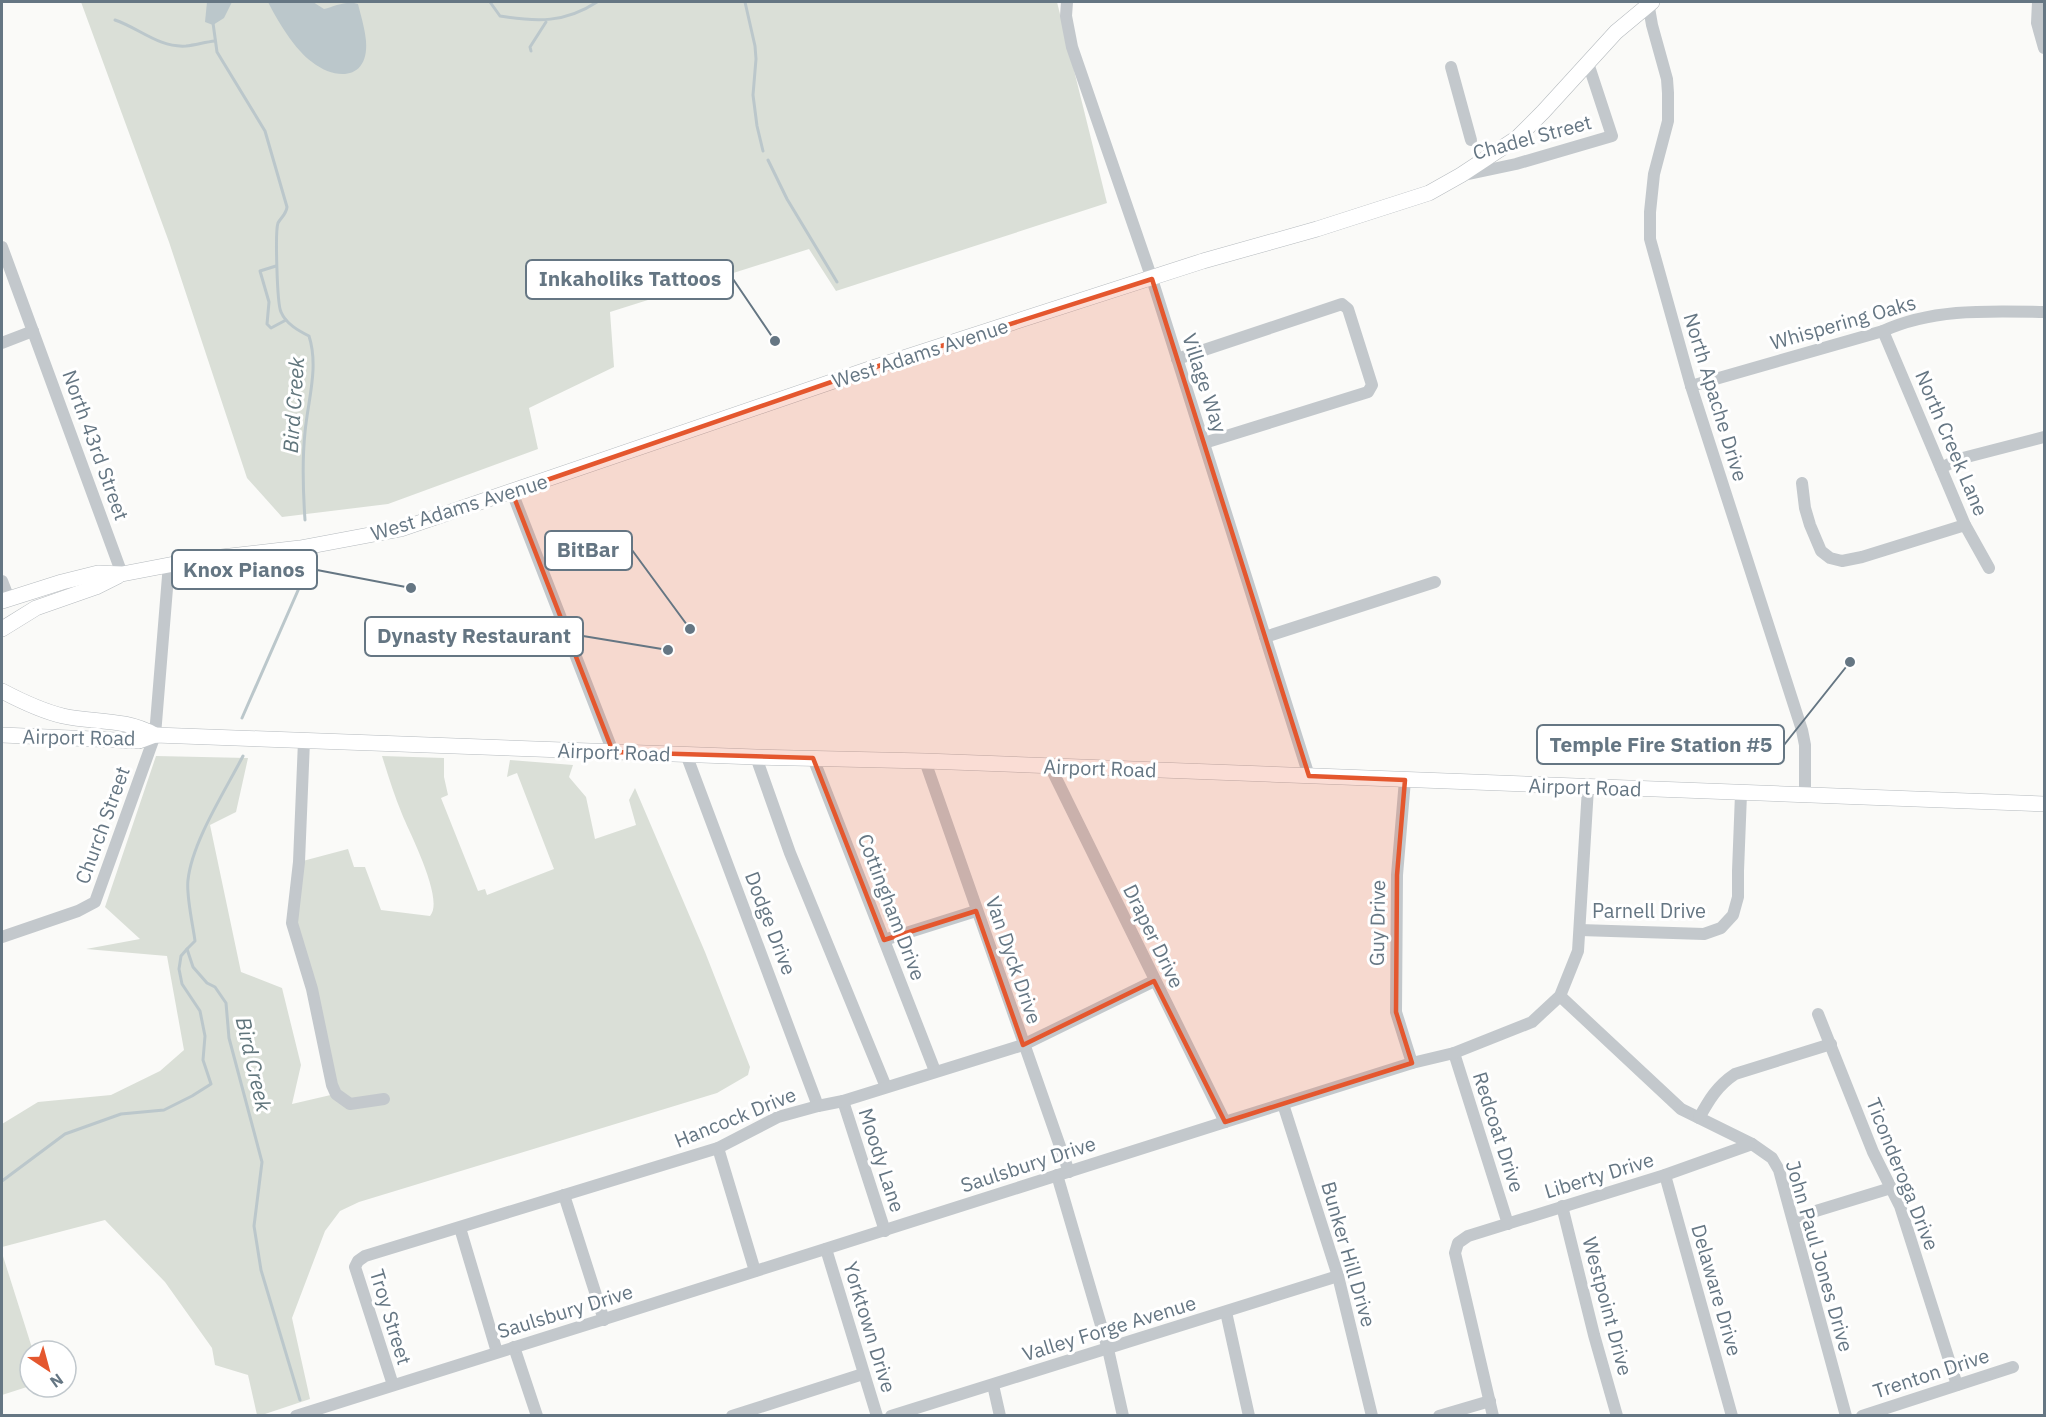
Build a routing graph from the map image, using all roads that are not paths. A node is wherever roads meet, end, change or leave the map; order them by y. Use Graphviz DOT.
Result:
graph roads {
  1 [pos="1067,2"];
  2 [pos="1650,2"];
  3 [pos="2038,2"];
  4 [pos="2044,48"];
  5 [pos="1588,63"];
  6 [pos="1451,67"];
  7 [pos="1471,140"];
  8 [pos="1461,175"];
  9 [pos="2,247"];
  10 [pos="1152,279"];
  11 [pos="2044,312"];
  12 [pos="33,331"];
  13 [pos="1883,331"];
  14 [pos="2,344"];
  15 [pos="1177,359"];
  16 [pos="1691,386"];
  17 [pos="2044,437"];
  18 [pos="1204,444"];
  19 [pos="1941,468"];
  20 [pos="1802,483"];
  21 [pos="512,492"];
  22 [pos="1965,525"];
  23 [pos="169,564"];
  24 [pos="1989,568"];
  25 [pos="122,574"];
  26 [pos="2,581"];
  27 [pos="1435,582"];
  28 [pos="5,600"];
  29 [pos="2,629"];
  30 [pos="1265,637"];
  31 [pos="2,691"];
  32 [pos="2,735"];
  33 [pos="155,735"];
  34 [pos="304,741"];
  35 [pos="613,752"];
  36 [pos="686,754"];
  37 [pos="756,757"];
  38 [pos="813,758"];
  39 [pos="925,761"];
  40 [pos="1050,766"];
  41 [pos="1309,776"];
  42 [pos="1405,780"];
  43 [pos="1588,788"];
  44 [pos="1741,794"];
  45 [pos="1805,796"];
  46 [pos="2044,804"];
  47 [pos="976,910"];
  48 [pos="1580,930"];
  49 [pos="2,937"];
  50 [pos="884,940"];
  51 [pos="1154,981"];
  52 [pos="1560,996"];
  53 [pos="1818,1014"];
  54 [pos="1831,1044"];
  55 [pos="1023,1045"];
  56 [pos="1454,1053"];
  57 [pos="1412,1063"];
  58 [pos="935,1071"];
  59 [pos="886,1087"];
  60 [pos="384,1099"];
  61 [pos="843,1101"];
  62 [pos="1283,1104"];
  63 [pos="818,1106"];
  64 [pos="1699,1118"];
  65 [pos="1225,1122"];
  66 [pos="1752,1144"];
  67 [pos="718,1148"];
  68 [pos="1063,1174"];
  69 [pos="1665,1175"];
  70 [pos="1891,1188"];
  71 [pos="564,1195"];
  72 [pos="1562,1206"];
  73 [pos="1793,1218"];
  74 [pos="1508,1224"];
  75 [pos="460,1228"];
  76 [pos="885,1231"];
  77 [pos="826,1250"];
  78 [pos="358,1261"];
  79 [pos="755,1271"];
  80 [pos="1338,1276"];
  81 [pos="1226,1312"];
  82 [pos="604,1320"];
  83 [pos="514,1347"];
  84 [pos="1108,1348"];
  85 [pos="497,1352"];
  86 [pos="2013,1367"];
  87 [pos="863,1374"];
  88 [pos="1957,1384"];
  89 [pos="393,1385"];
  90 [pos="993,1385"];
  91 [pos="1490,1401"];
  92 [pos="296,1416"];
  93 [pos="537,1416"];
  94 [pos="732,1416"];
  95 [pos="877,1416"];
  96 [pos="891,1416"];
  97 [pos="1000,1416"];
  98 [pos="1123,1416"];
  99 [pos="1249,1416"];
  100 [pos="1372,1416"];
  101 [pos="1439,1416"];
  102 [pos="1492,1416"];
  103 [pos="1617,1416"];
  104 [pos="1732,1416"];
  105 [pos="1846,1416"];
  106 [pos="1862,1416"];
  1 -- 10 [label="street, Village Way"];
  2 -- 5 [label="main road, West Adams Avenue"];
  2 -- 16 [label="street, North Apache Drive"];
  3 -- 4 [label="street"];
  5 -- 8 [label="main road, West Adams Avenue"];
  5 -- 8 [label="street, Chadel Street"];
  6 -- 7 [label="street"];
  8 -- 10 [label="main road, West Adams Avenue"];
  9 -- 12 [label="street, North 43rd Street"];
  10 -- 15 [label="street, Village Way"];
  10 -- 21 [label="main road, West Adams Avenue"];
  11 -- 13 [label="street, Whispering Oaks"];
  12 -- 14 [label="street"];
  12 -- 25 [label="street, North 43rd Street"];
  13 -- 16 [label="street, Whispering Oaks"];
  13 -- 19 [label="street, North Creek Lane"];
  15 -- 18 [label="street, Village Way"];
  15 -- 18 [label="street"];
  16 -- 45 [label="street, North Apache Drive"];
  17 -- 19 [label="street"];
  18 -- 30 [label="street, Village Way"];
  19 -- 22 [label="street, North Creek Lane"];
  20 -- 22 [label="street"];
  21 -- 23 [label="main road, West Adams Avenue"];
  21 -- 35 [label="street"];
  22 -- 24 [label="street, North Creek Lane"];
  23 -- 25 [label="main road, West Adams Avenue"];
  23 -- 33 [label="street"];
  25 -- 28 [label="main road, West Adams Avenue"];
  25 -- 29 [label="main road, West Adams Avenue"];
  26 -- 28 [label="street"];
  27 -- 30 [label="street"];
  30 -- 41 [label="street, Village Way"];
  31 -- 33 [label="main road, Airport Road"];
  32 -- 33 [label="main road, Airport Road"];
  33 -- 34 [label="main road, Airport Road"];
  33 -- 49 [label="street, Church Street"];
  34 -- 35 [label="main road, Airport Road"];
  34 -- 60 [label="street"];
  35 -- 36 [label="main road, Airport Road"];
  36 -- 37 [label="main road, Airport Road"];
  36 -- 63 [label="street, Dodge Drive"];
  37 -- 38 [label="main road, Airport Road"];
  37 -- 59 [label="street"];
  38 -- 39 [label="main road, Airport Road"];
  38 -- 50 [label="street, Cottingham Drive"];
  39 -- 40 [label="main road, Airport Road"];
  39 -- 47 [label="street, Van Dyck Drive"];
  40 -- 41 [label="main road, Airport Road"];
  40 -- 51 [label="street, Draper Drive"];
  41 -- 42 [label="main road, Airport Road"];
  42 -- 43 [label="main road, Airport Road"];
  42 -- 57 [label="street, Guy Drive"];
  43 -- 44 [label="main road, Airport Road"];
  43 -- 48 [label="street, Saulsbury Drive"];
  44 -- 45 [label="main road, Airport Road"];
  44 -- 48 [label="street, Parnell Drive"];
  45 -- 46 [label="main road, Airport Road"];
  47 -- 50 [label="street"];
  47 -- 55 [label="street, Van Dyck Drive"];
  48 -- 52 [label="street, Saulsbury Drive"];
  50 -- 58 [label="street, Cottingham Drive"];
  51 -- 55 [label="street, Hancock Drive"];
  51 -- 65 [label="street, Draper Drive"];
  52 -- 56 [label="street, Saulsbury Drive"];
  52 -- 64 [label="street, John Paul Jones Drive"];
  53 -- 54 [label="street, Ticonderoga Drive"];
  54 -- 64 [label="street"];
  54 -- 70 [label="street, Ticonderoga Drive"];
  55 -- 58 [label="street, Hancock Drive"];
  55 -- 68 [label="street, Van Dyck Drive"];
  56 -- 57 [label="street, Saulsbury Drive"];
  56 -- 74 [label="street, Redcoat Drive"];
  57 -- 62 [label="street, Saulsbury Drive"];
  58 -- 59 [label="street, Hancock Drive"];
  59 -- 61 [label="street, Hancock Drive"];
  61 -- 63 [label="street, Hancock Drive"];
  61 -- 76 [label="street, Moody Lane"];
  62 -- 65 [label="street, Saulsbury Drive"];
  62 -- 80 [label="street, Bunker Hill Drive"];
  63 -- 67 [label="street, Hancock Drive"];
  64 -- 66 [label="street, John Paul Jones Drive"];
  65 -- 68 [label="street, Saulsbury Drive"];
  66 -- 69 [label="street, Liberty Drive"];
  66 -- 73 [label="street, John Paul Jones Drive"];
  67 -- 71 [label="street, Hancock Drive"];
  67 -- 79 [label="street"];
  68 -- 76 [label="street, Saulsbury Drive"];
  68 -- 84 [label="street, Van Dyck Drive"];
  69 -- 72 [label="street, Liberty Drive"];
  69 -- 104 [label="street, Delaware Drive"];
  70 -- 73 [label="street"];
  70 -- 88 [label="street, Ticonderoga Drive"];
  71 -- 75 [label="street, Hancock Drive"];
  71 -- 82 [label="street"];
  72 -- 74 [label="street, Liberty Drive"];
  72 -- 103 [label="street, Westpoint Drive"];
  73 -- 105 [label="street, John Paul Jones Drive"];
  74 -- 91 [label="street, Liberty Drive"];
  75 -- 78 [label="street, Hancock Drive"];
  75 -- 85 [label="street"];
  76 -- 77 [label="street, Saulsbury Drive"];
  77 -- 79 [label="street, Saulsbury Drive"];
  77 -- 87 [label="street, Yorktown Drive"];
  78 -- 89 [label="street, Troy Street"];
  79 -- 82 [label="street, Saulsbury Drive"];
  80 -- 81 [label="street, Valley Forge Avenue"];
  80 -- 100 [label="street, Bunker Hill Drive"];
  81 -- 84 [label="street, Valley Forge Avenue"];
  81 -- 99 [label="street"];
  82 -- 83 [label="street, Saulsbury Drive"];
  83 -- 85 [label="street, Saulsbury Drive"];
  83 -- 93 [label="street"];
  84 -- 90 [label="street, Valley Forge Avenue"];
  84 -- 98 [label="street, Van Dyck Drive"];
  85 -- 89 [label="street, Saulsbury Drive"];
  86 -- 88 [label="street, Trenton Drive"];
  87 -- 94 [label="street"];
  87 -- 95 [label="street, Yorktown Drive"];
  88 -- 106 [label="street, Trenton Drive"];
  89 -- 92 [label="street, Saulsbury Drive"];
  90 -- 96 [label="street, Valley Forge Avenue"];
  90 -- 97 [label="street"];
  91 -- 101 [label="street"];
  91 -- 102 [label="street"];
}
